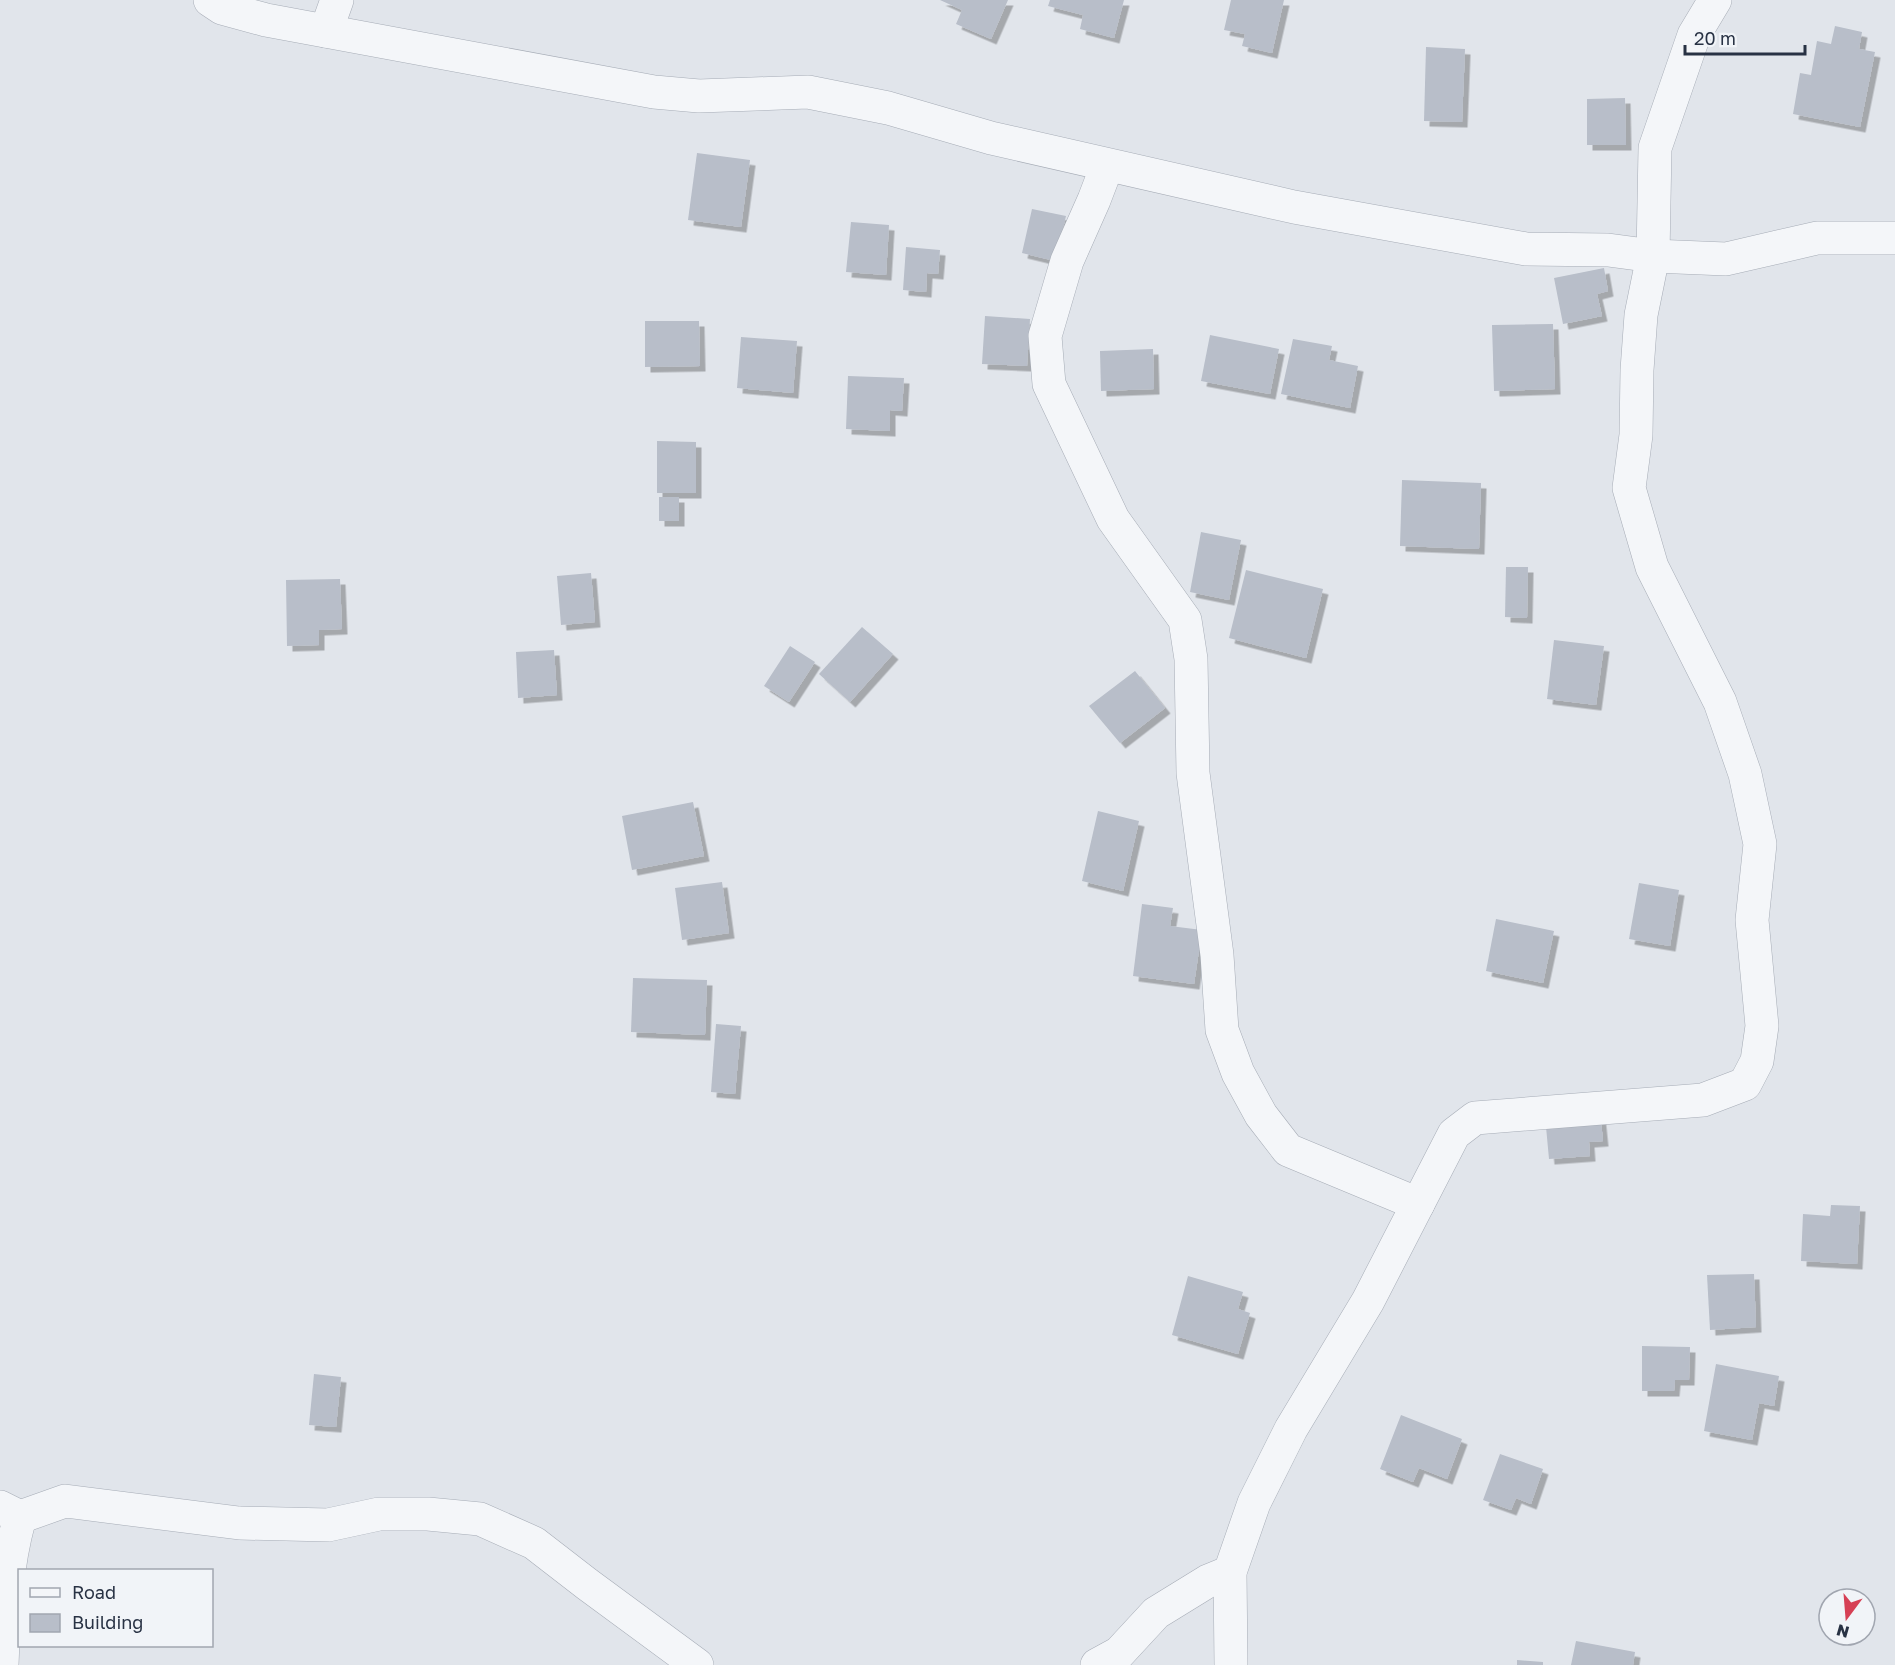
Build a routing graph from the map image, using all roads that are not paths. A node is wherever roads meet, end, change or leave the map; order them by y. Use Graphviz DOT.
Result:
graph roads {
  1 [pos="210,0"];
  2 [pos="337,0"];
  3 [pos="1715,0"];
  4 [pos="326,31"];
  5 [pos="1107,166"];
  6 [pos="1895,238"];
  7 [pos="1653,256"];
  8 [pos="1418,1204"];
  9 [pos="10,1512"];
  10 [pos="1230,1572"];
  11 [pos="2,1665"];
  12 [pos="698,1665"];
  13 [pos="1097,1665"];
  14 [pos="1232,1665"];
  1 -- 4 [label="street"];
  2 -- 4 [label="street"];
  3 -- 7 [label="street"];
  4 -- 5 [label="street"];
  5 -- 7 [label="street"];
  5 -- 8 [label="street"];
  6 -- 7 [label="street"];
  7 -- 8 [label="street"];
  8 -- 10 [label="street"];
  9 -- 11 [label="street"];
  9 -- 12 [label="street"];
  10 -- 13 [label="street"];
  10 -- 14 [label="street"];
}
